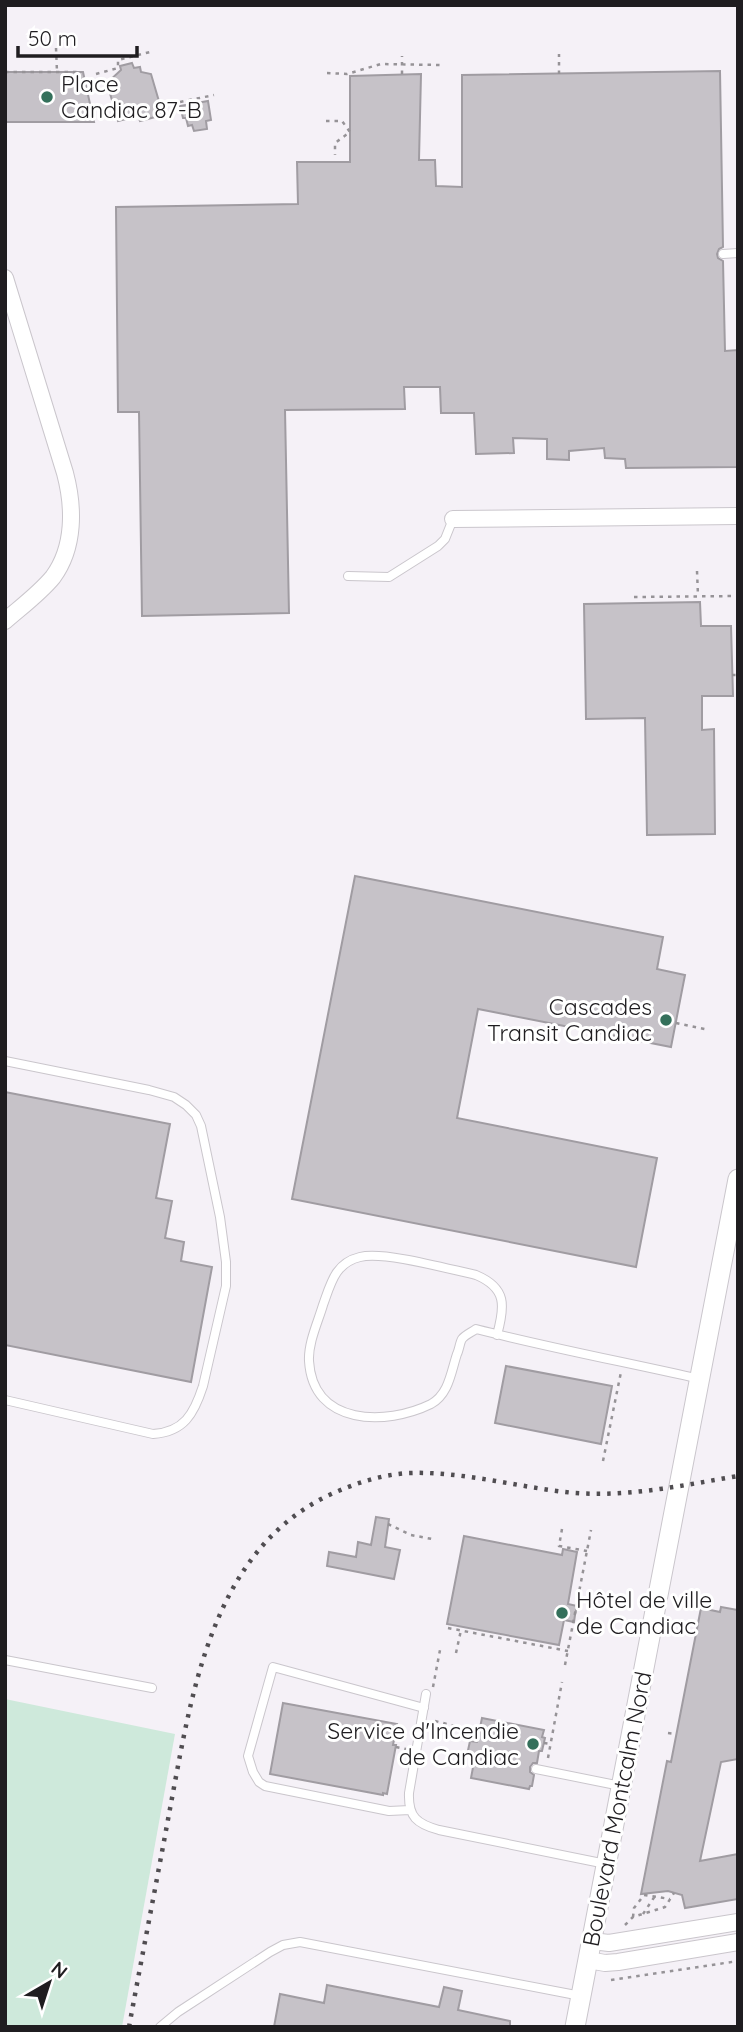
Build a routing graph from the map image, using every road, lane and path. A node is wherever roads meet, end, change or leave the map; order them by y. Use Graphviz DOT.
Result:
graph roads {
  1 [pos="56,48"];
  2 [pos="150,52"];
  3 [pos="559,54"];
  4 [pos="402,56"];
  5 [pos="121,59"];
  6 [pos="402,64"];
  7 [pos="123,65"];
  8 [pos="439,65"];
  9 [pos="5,72"];
  10 [pos="57,72"];
  11 [pos="81,72"];
  12 [pos="327,73"];
  13 [pos="96,74"];
  14 [pos="402,74"];
  15 [pos="559,74"];
  16 [pos="215,95"];
  17 [pos="180,102"];
  18 [pos="326,121"];
  19 [pos="335,155"];
  20 [pos="723,254"];
  21 [pos="738,254"];
  22 [pos="5,278"];
  23 [pos="738,516"];
  24 [pos="453,519"];
  25 [pos="697,571"];
  26 [pos="348,576"];
  27 [pos="698,596"];
  28 [pos="738,596"];
  29 [pos="634,597"];
  30 [pos="5,621"];
  31 [pos="738,675"];
  32 [pos="732,676"];
  33 [pos="676,1023"];
  34 [pos="709,1030"];
  35 [pos="5,1061"];
  36 [pos="738,1179"];
  37 [pos="498,1335"];
  38 [pos="620,1377"];
  39 [pos="699,1379"];
  40 [pos="5,1400"];
  41 [pos="606,1414"];
  42 [pos="613,1415"];
  43 [pos="603,1461"];
  44 [pos="388,1524"];
  45 [pos="562,1529"];
  46 [pos="592,1530"];
  47 [pos="432,1539"];
  48 [pos="587,1551"];
  49 [pos="448,1628"];
  50 [pos="461,1630"];
  51 [pos="440,1650"];
  52 [pos="568,1651"];
  53 [pos="456,1653"];
  54 [pos="5,1660"];
  55 [pos="565,1665"];
  56 [pos="562,1682"];
  57 [pos="152,1688"];
  58 [pos="426,1694"];
  59 [pos="424,1708"];
  60 [pos="422,1718"];
  61 [pos="459,1727"];
  62 [pos="668,1733"];
  63 [pos="676,1734"];
  64 [pos="544,1743"];
  65 [pos="551,1744"];
  66 [pos="549,1758"];
  67 [pos="536,1769"];
  68 [pos="621,1786"];
  69 [pos="410,1810"];
  70 [pos="606,1864"];
  71 [pos="674,1893"];
  72 [pos="654,1896"];
  73 [pos="670,1899"];
  74 [pos="643,1914"];
  75 [pos="633,1917"];
  76 [pos="738,1922"];
  77 [pos="621,1930"];
  78 [pos="738,1942"];
  79 [pos="590,1951"];
  80 [pos="738,1961"];
  81 [pos="608,1979"];
  82 [pos="582,1996"];
  83 [pos="160,2027"];
  84 [pos="575,2027"];
  1 -- 10 [label="path"];
  2 -- 5 [label="path"];
  3 -- 15 [label="path"];
  4 -- 6 [label="path"];
  5 -- 7 [label="path"];
  5 -- 13 [label="path"];
  6 -- 8 [label="path"];
  6 -- 12 [label="path"];
  6 -- 14 [label="path"];
  9 -- 10 [label="path"];
  10 -- 11 [label="path"];
  16 -- 17 [label="path"];
  18 -- 19 [label="path"];
  20 -- 21 [label="lane"];
  22 -- 30 [label="street"];
  23 -- 24 [label="street"];
  24 -- 26 [label="lane"];
  25 -- 27 [label="path"];
  27 -- 28 [label="path"];
  27 -- 29 [label="path"];
  31 -- 32 [label="path"];
  33 -- 34 [label="path"];
  35 -- 40 [label="lane"];
  36 -- 39 [label="street, Boulevard Montcalm Nord"];
  37 -- 37 [label="lane"];
  37 -- 39 [label="lane"];
  38 -- 42 [label="path"];
  39 -- 68 [label="street, Boulevard Montcalm Nord"];
  41 -- 42 [label="path"];
  42 -- 43 [label="path"];
  44 -- 47 [label="path"];
  45 -- 48 [label="path"];
  46 -- 48 [label="path"];
  48 -- 52 [label="path"];
  49 -- 50 [label="path"];
  50 -- 52 [label="path"];
  50 -- 53 [label="path"];
  51 -- 58 [label="path"];
  52 -- 55 [label="path"];
  54 -- 57 [label="lane"];
  56 -- 65 [label="path"];
  58 -- 59 [label="lane"];
  59 -- 60 [label="lane"];
  59 -- 69 [label="lane"];
  60 -- 61 [label="path"];
  60 -- 69 [label="lane"];
  62 -- 63 [label="path"];
  64 -- 65 [label="path"];
  65 -- 66 [label="path"];
  67 -- 68 [label="lane"];
  68 -- 70 [label="street, Boulevard Montcalm Nord"];
  69 -- 70 [label="lane"];
  70 -- 79 [label="street, Boulevard Montcalm Nord"];
  71 -- 73 [label="path"];
  72 -- 73 [label="path"];
  72 -- 74 [label="path"];
  72 -- 75 [label="path"];
  73 -- 74 [label="path"];
  74 -- 75 [label="path"];
  75 -- 77 [label="path"];
  76 -- 79 [label="street"];
  78 -- 79 [label="street"];
  79 -- 82 [label="street, Boulevard Montcalm Nord"];
  80 -- 81 [label="path"];
  82 -- 83 [label="lane"];
  82 -- 84 [label="street, Boulevard Montcalm Nord"];
}
